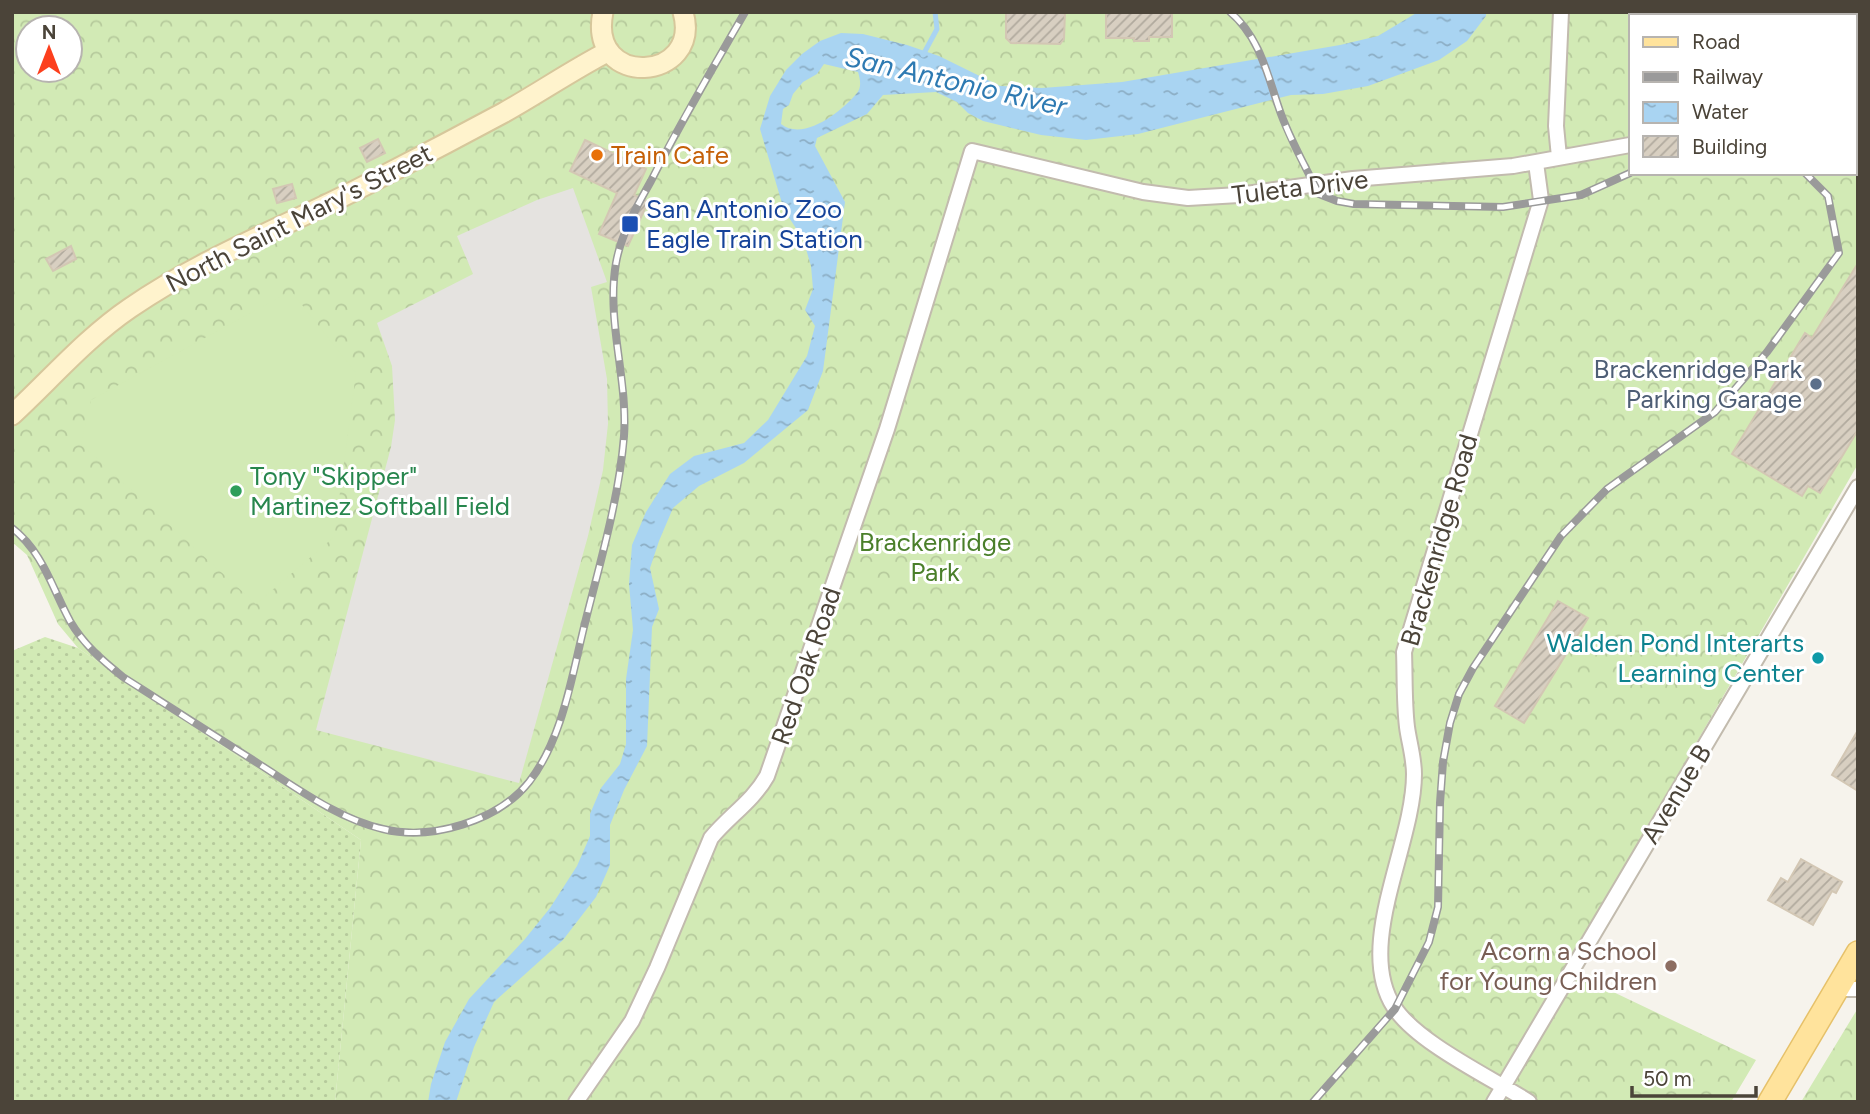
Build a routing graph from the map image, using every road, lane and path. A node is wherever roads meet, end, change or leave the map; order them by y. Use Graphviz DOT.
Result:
graph roads {
  1 [pos="603,12"];
  2 [pos="683,12"];
  3 [pos="1562,12"];
  4 [pos="609,51"];
  5 [pos="1629,145"];
  6 [pos="972,151"];
  7 [pos="1559,157"];
  8 [pos="1536,163"];
  9 [pos="12,415"];
  10 [pos="1858,487"];
  11 [pos="1858,953"];
  12 [pos="1847,989"];
  13 [pos="1504,1086"];
  14 [pos="576,1102"];
  15 [pos="1494,1102"];
  16 [pos="1529,1102"];
  17 [pos="1770,1102"];
  1 -- 4 [label="street"];
  2 -- 4 [label="street"];
  3 -- 7 [label="street"];
  4 -- 9 [label="street, North Saint Mary's Street"];
  5 -- 7 [label="street, Tuleta Drive"];
  6 -- 8 [label="street, Tuleta Drive"];
  6 -- 14 [label="street, Red Oak Road"];
  7 -- 8 [label="street, Tuleta Drive"];
  8 -- 13 [label="street, Brackenridge Road"];
  10 -- 13 [label="street, Avenue B"];
  11 -- 12 [label="main road"];
  12 -- 17 [label="main road"];
  13 -- 15 [label="street, Avenue B"];
  13 -- 16 [label="street, Brackenridge Road"];
}
